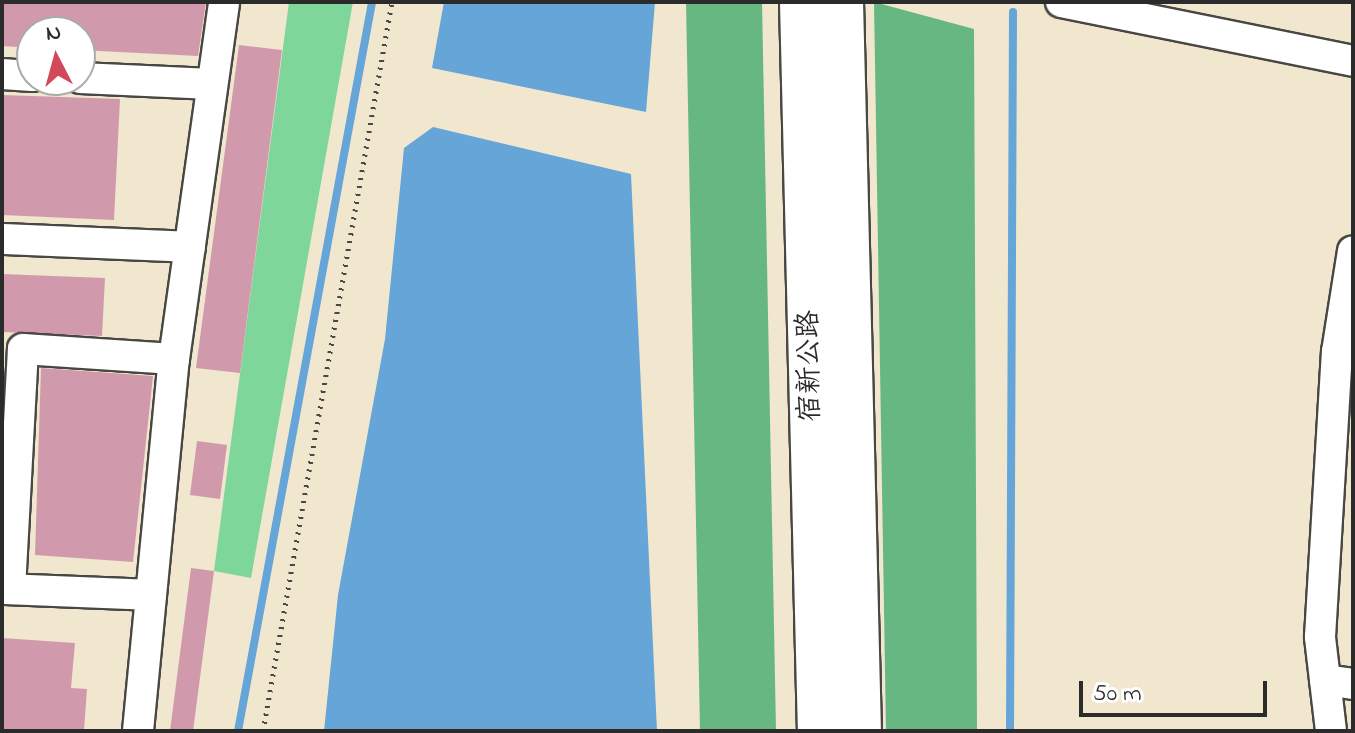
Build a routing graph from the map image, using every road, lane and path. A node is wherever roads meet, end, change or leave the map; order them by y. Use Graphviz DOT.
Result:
graph roads {
  1 [pos="224,2"];
  2 [pos="392,2"];
  3 [pos="802,2"];
  4 [pos="841,2"];
  5 [pos="1061,2"];
  6 [pos="1353,61"];
  7 [pos="96,79"];
  8 [pos="212,84"];
  9 [pos="2,239"];
  10 [pos="190,247"];
  11 [pos="1353,251"];
  12 [pos="174,359"];
  13 [pos="11,410"];
  14 [pos="1341,484"];
  15 [pos="6,589"];
  16 [pos="151,595"];
  17 [pos="1339,682"];
  18 [pos="138,731"];
  19 [pos="263,731"];
  20 [pos="820,731"];
  21 [pos="859,731"];
  22 [pos="1331,731"];
  1 -- 8 [label="street"];
  2 -- 19 [label="path"];
  3 -- 20 [label="highway, 宿新公路"];
  4 -- 21 [label="highway, 宿新公路"];
  5 -- 6 [label="street"];
  7 -- 8 [label="street"];
  8 -- 10 [label="street"];
  9 -- 10 [label="street"];
  10 -- 12 [label="street"];
  11 -- 14 [label="street"];
  12 -- 13 [label="street"];
  12 -- 16 [label="street"];
  13 -- 15 [label="street"];
  14 -- 17 [label="street"];
  15 -- 16 [label="street"];
  16 -- 18 [label="street"];
  17 -- 22 [label="street"];
}
